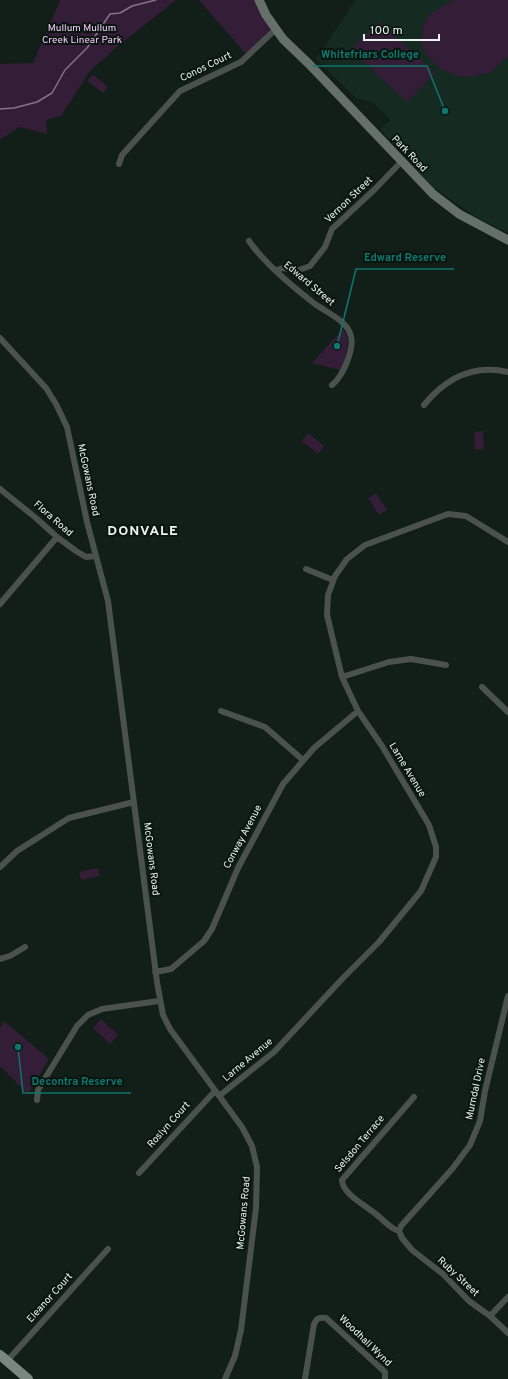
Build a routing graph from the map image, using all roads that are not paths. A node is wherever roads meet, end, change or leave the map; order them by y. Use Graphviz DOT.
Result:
graph roads {
  1 [pos="259,0"];
  2 [pos="276,29"];
  3 [pos="401,162"];
  4 [pos="119,164"];
  5 [pos="508,240"];
  6 [pos="249,241"];
  7 [pos="277,270"];
  8 [pos="0,338"];
  9 [pos="508,372"];
  10 [pos="332,385"];
  11 [pos="424,405"];
  12 [pos="0,489"];
  13 [pos="56,537"];
  14 [pos="508,542"];
  15 [pos="95,556"];
  16 [pos="306,569"];
  17 [pos="333,580"];
  18 [pos="0,604"];
  19 [pos="446,665"];
  20 [pos="342,678"];
  21 [pos="482,687"];
  22 [pos="221,711"];
  23 [pos="358,711"];
  24 [pos="508,712"];
  25 [pos="303,760"];
  26 [pos="134,802"];
  27 [pos="0,867"];
  28 [pos="25,947"];
  29 [pos="0,959"];
  30 [pos="155,972"];
  31 [pos="508,996"];
  32 [pos="159,1001"];
  33 [pos="217,1094"];
  34 [pos="414,1097"];
  35 [pos="37,1100"];
  36 [pos="139,1173"];
  37 [pos="399,1231"];
  38 [pos="108,1249"];
  39 [pos="508,1297"];
  40 [pos="490,1316"];
  41 [pos="508,1333"];
  42 [pos="4,1358"];
  43 [pos="28,1379"];
  44 [pos="225,1379"];
  45 [pos="306,1379"];
  46 [pos="385,1379"];
  1 -- 2 [label="street, Park Road"];
  2 -- 3 [label="street, Park Road"];
  2 -- 4 [label="street, Conos Court"];
  3 -- 5 [label="street, Park Road"];
  3 -- 7 [label="street, Vernon Street"];
  6 -- 7 [label="street, Edward Street"];
  7 -- 10 [label="street, Edward Street"];
  8 -- 15 [label="street, McGowans Road"];
  9 -- 11 [label="street"];
  12 -- 13 [label="street, Flora Road"];
  13 -- 15 [label="street, Flora Road"];
  13 -- 18 [label="street"];
  14 -- 17 [label="street, Larne Avenue"];
  15 -- 26 [label="street, McGowans Road"];
  16 -- 17 [label="street"];
  17 -- 20 [label="street, Larne Avenue"];
  19 -- 20 [label="street"];
  20 -- 23 [label="street, Larne Avenue"];
  21 -- 24 [label="street"];
  22 -- 25 [label="street"];
  23 -- 25 [label="street, Conway Avenue"];
  23 -- 33 [label="street, Larne Avenue"];
  25 -- 30 [label="street, Conway Avenue"];
  26 -- 27 [label="street"];
  26 -- 30 [label="street, McGowans Road"];
  28 -- 29 [label="street"];
  30 -- 32 [label="street, McGowans Road"];
  31 -- 37 [label="street, Murndal Drive"];
  32 -- 33 [label="street, McGowans Road"];
  32 -- 35 [label="street"];
  33 -- 36 [label="street, Roslyn Court"];
  33 -- 44 [label="street, McGowans Road"];
  34 -- 37 [label="street, Selsdon Terrace"];
  37 -- 40 [label="street, Ruby Street"];
  38 -- 42 [label="street, Eleanor Court"];
  39 -- 40 [label="street"];
  40 -- 41 [label="street, Ruby Street"];
  42 -- 43 [label="main road"];
  45 -- 46 [label="street, Woodhall Wynd"];
}
